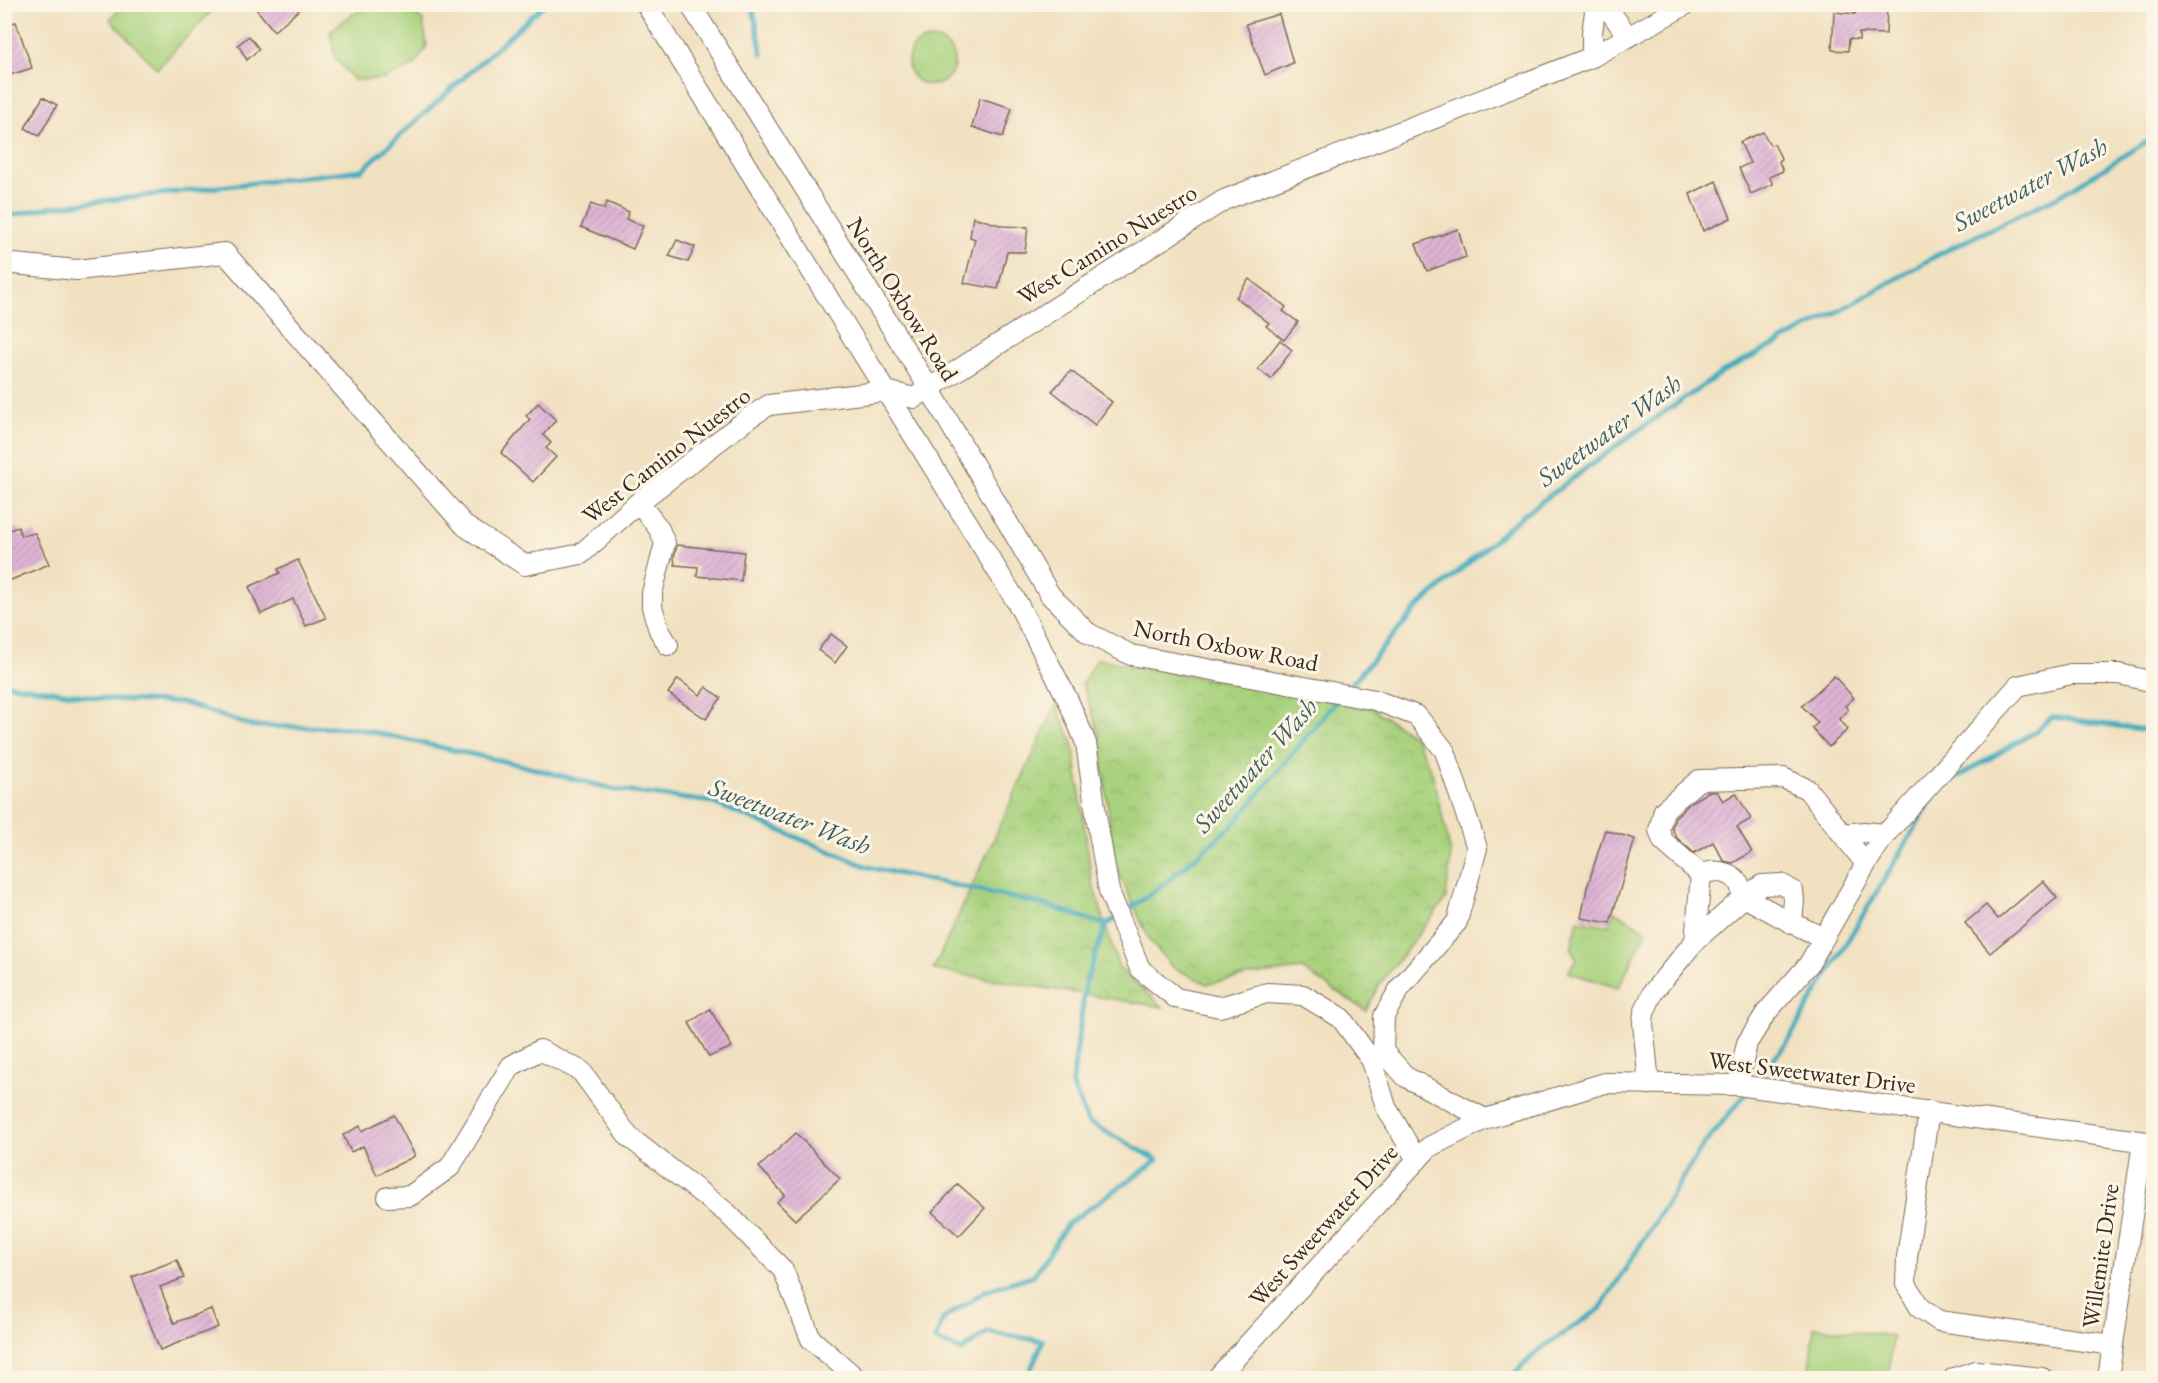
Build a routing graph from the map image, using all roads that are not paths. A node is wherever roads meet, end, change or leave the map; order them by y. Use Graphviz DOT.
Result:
graph roads {
  1 [pos="646,4"];
  2 [pos="690,4"];
  3 [pos="1596,4"];
  4 [pos="1605,4"];
  5 [pos="1687,4"];
  6 [pos="1628,37"];
  7 [pos="1592,57"];
  8 [pos="4,263"];
  9 [pos="929,388"];
  10 [pos="886,391"];
  11 [pos="639,502"];
  12 [pos="668,645"];
  13 [pos="2154,682"];
  14 [pos="1842,834"];
  15 [pos="1886,834"];
  16 [pos="1866,864"];
  17 [pos="1701,875"];
  18 [pos="1744,897"];
  19 [pos="1792,923"];
  20 [pos="1824,938"];
  21 [pos="1695,941"];
  22 [pos="1649,1084"];
  23 [pos="1738,1085"];
  24 [pos="1929,1112"];
  25 [pos="1485,1119"];
  26 [pos="2148,1142"];
  27 [pos="1417,1160"];
  28 [pos="388,1197"];
  29 [pos="2113,1345"];
  30 [pos="856,1378"];
  31 [pos="1217,1378"];
  32 [pos="1954,1378"];
  33 [pos="2036,1378"];
  34 [pos="2108,1378"];
  1 -- 10 [label="street"];
  2 -- 9 [label="street, North Oxbow Road"];
  3 -- 7 [label="street"];
  4 -- 6 [label="street"];
  5 -- 6 [label="street, West Camino Nuestro"];
  6 -- 7 [label="street, West Camino Nuestro"];
  7 -- 9 [label="street, West Camino Nuestro"];
  8 -- 11 [label="street, West Camino Nuestro"];
  9 -- 10 [label="street, West Camino Nuestro"];
  9 -- 25 [label="street, North Oxbow Road"];
  10 -- 11 [label="street, West Camino Nuestro"];
  10 -- 27 [label="street"];
  11 -- 12 [label="street"];
  13 -- 15 [label="street"];
  14 -- 15 [label="street"];
  14 -- 16 [label="street"];
  14 -- 17 [label="street"];
  15 -- 16 [label="street"];
  16 -- 20 [label="street"];
  17 -- 18 [label="street"];
  17 -- 21 [label="street"];
  18 -- 19 [label="street"];
  18 -- 19 [label="street"];
  18 -- 21 [label="street"];
  19 -- 20 [label="street"];
  20 -- 23 [label="street"];
  21 -- 22 [label="street"];
  22 -- 23 [label="street, West Sweetwater Drive"];
  22 -- 25 [label="street, West Sweetwater Drive"];
  23 -- 24 [label="street, West Sweetwater Drive"];
  24 -- 26 [label="street, West Sweetwater Drive"];
  24 -- 29 [label="street"];
  25 -- 27 [label="street, West Sweetwater Drive"];
  26 -- 29 [label="street, Willemite Drive"];
  27 -- 31 [label="street, West Sweetwater Drive"];
  28 -- 30 [label="street"];
  29 -- 34 [label="street, Willemite Drive"];
  32 -- 33 [label="street"];
}
